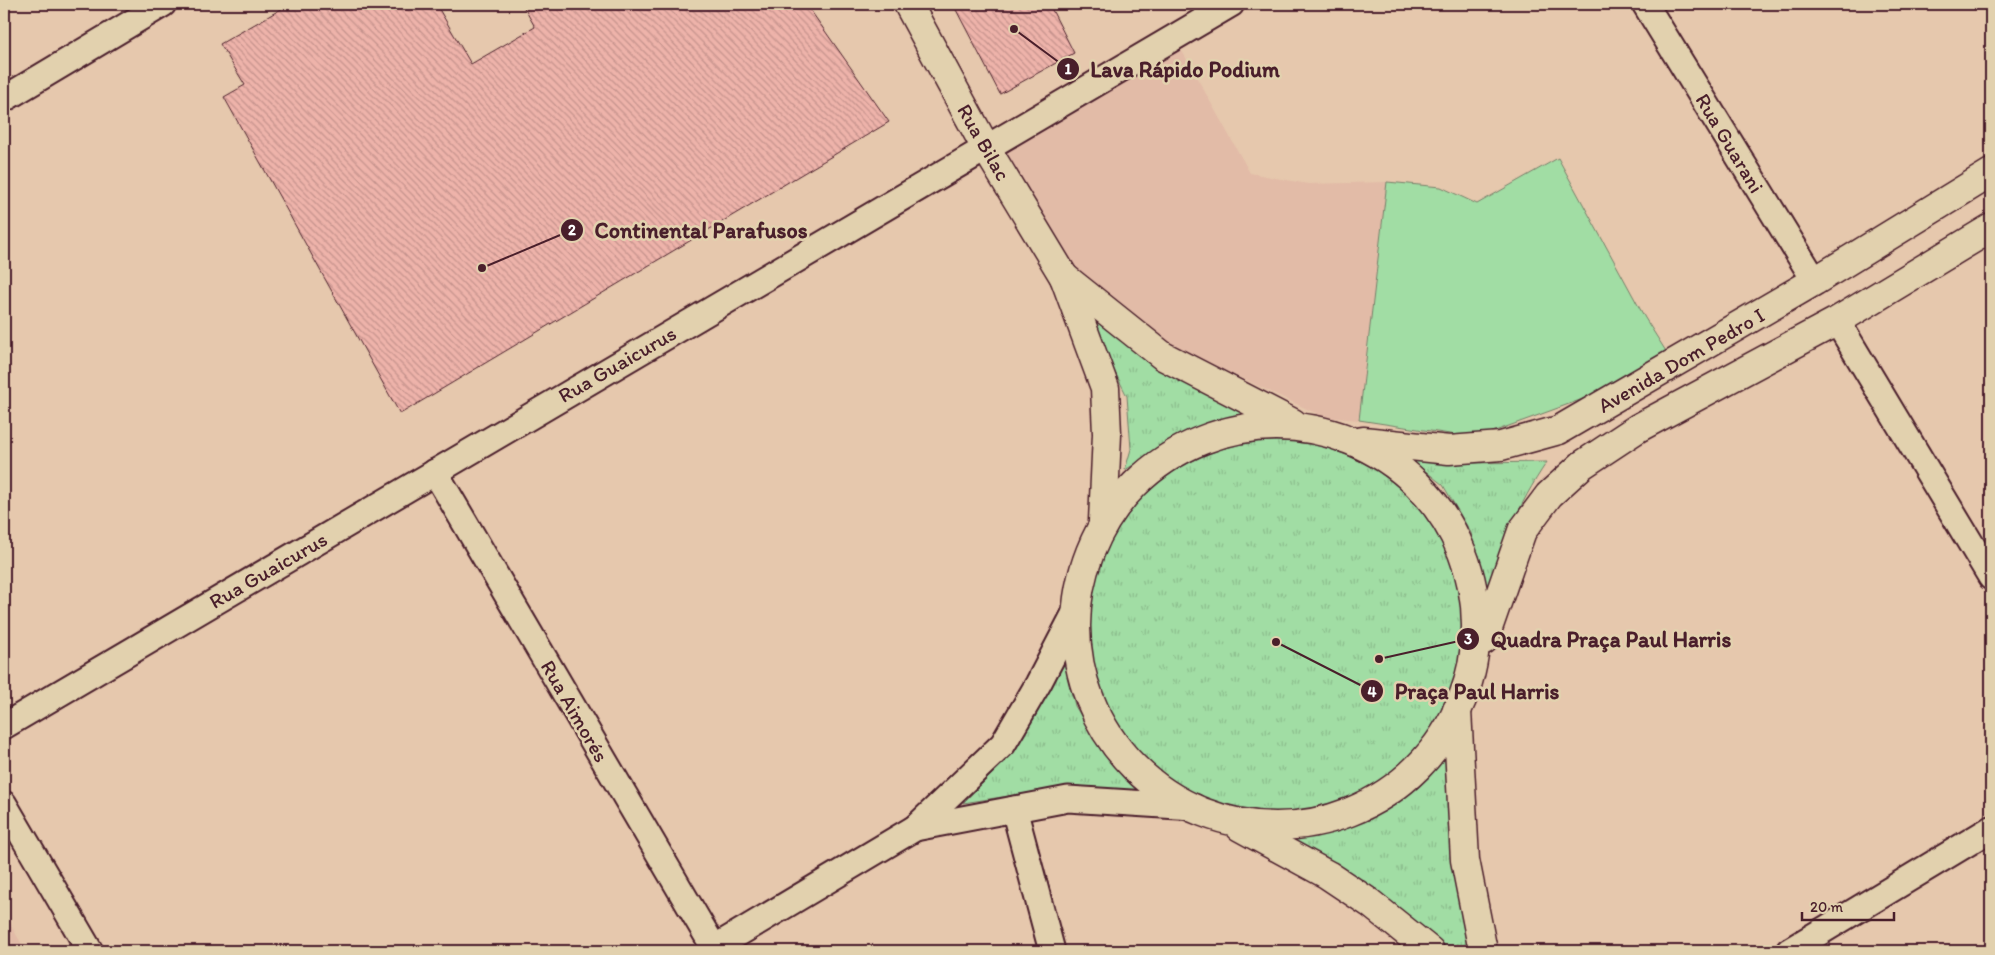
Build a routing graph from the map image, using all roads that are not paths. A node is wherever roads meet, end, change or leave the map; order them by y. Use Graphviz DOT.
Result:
graph roads {
  1 [pos="163,4"];
  2 [pos="908,4"];
  3 [pos="1231,4"];
  4 [pos="1645,4"];
  5 [pos="4,99"];
  6 [pos="986,148"];
  7 [pos="1991,173"];
  8 [pos="1991,228"];
  9 [pos="1064,277"];
  10 [pos="1815,281"];
  11 [pos="1837,321"];
  12 [pos="1304,429"];
  13 [pos="1342,439"];
  14 [pos="435,472"];
  15 [pos="1103,521"];
  16 [pos="1991,577"];
  17 [pos="1077,610"];
  18 [pos="1473,672"];
  19 [pos="1457,708"];
  20 [pos="4,726"];
  21 [pos="4,804"];
  22 [pos="1194,807"];
  23 [pos="1014,809"];
  24 [pos="1228,820"];
  25 [pos="915,828"];
  26 [pos="1991,829"];
  27 [pos="713,950"];
  28 [pos="90,951"];
  29 [pos="1052,951"];
  30 [pos="1430,951"];
  31 [pos="1483,951"];
  32 [pos="1789,951"];
  1 -- 5 [label="street"];
  2 -- 6 [label="street, Rua Bilac"];
  3 -- 6 [label="street, Rua Guaicurus"];
  4 -- 10 [label="street, Rua Guarani"];
  6 -- 9 [label="street, Rua Bilac"];
  6 -- 14 [label="street, Rua Guaicurus"];
  7 -- 10 [label="street, Avenida Dom Pedro I"];
  8 -- 11 [label="street, Avenida Dom Pedro I"];
  9 -- 12 [label="street, Rua Bilac"];
  9 -- 15 [label="street, Rua Bilac"];
  10 -- 13 [label="street, Avenida Dom Pedro I"];
  11 -- 16 [label="street"];
  11 -- 18 [label="street, Avenida Dom Pedro I"];
  12 -- 13 [label="street"];
  12 -- 15 [label="street"];
  13 -- 18 [label="street"];
  14 -- 20 [label="street, Rua Guaicurus"];
  14 -- 27 [label="street, Rua Aimorés"];
  15 -- 17 [label="street"];
  17 -- 22 [label="street"];
  17 -- 25 [label="street"];
  18 -- 19 [label="street, Avenida Dom Pedro I"];
  19 -- 24 [label="street, Avenida Dom Pedro I"];
  19 -- 31 [label="street"];
  21 -- 28 [label="street"];
  22 -- 23 [label="street"];
  22 -- 24 [label="street"];
  23 -- 25 [label="street"];
  23 -- 29 [label="street"];
  24 -- 30 [label="street"];
  25 -- 27 [label="street"];
  26 -- 32 [label="street"];
}
